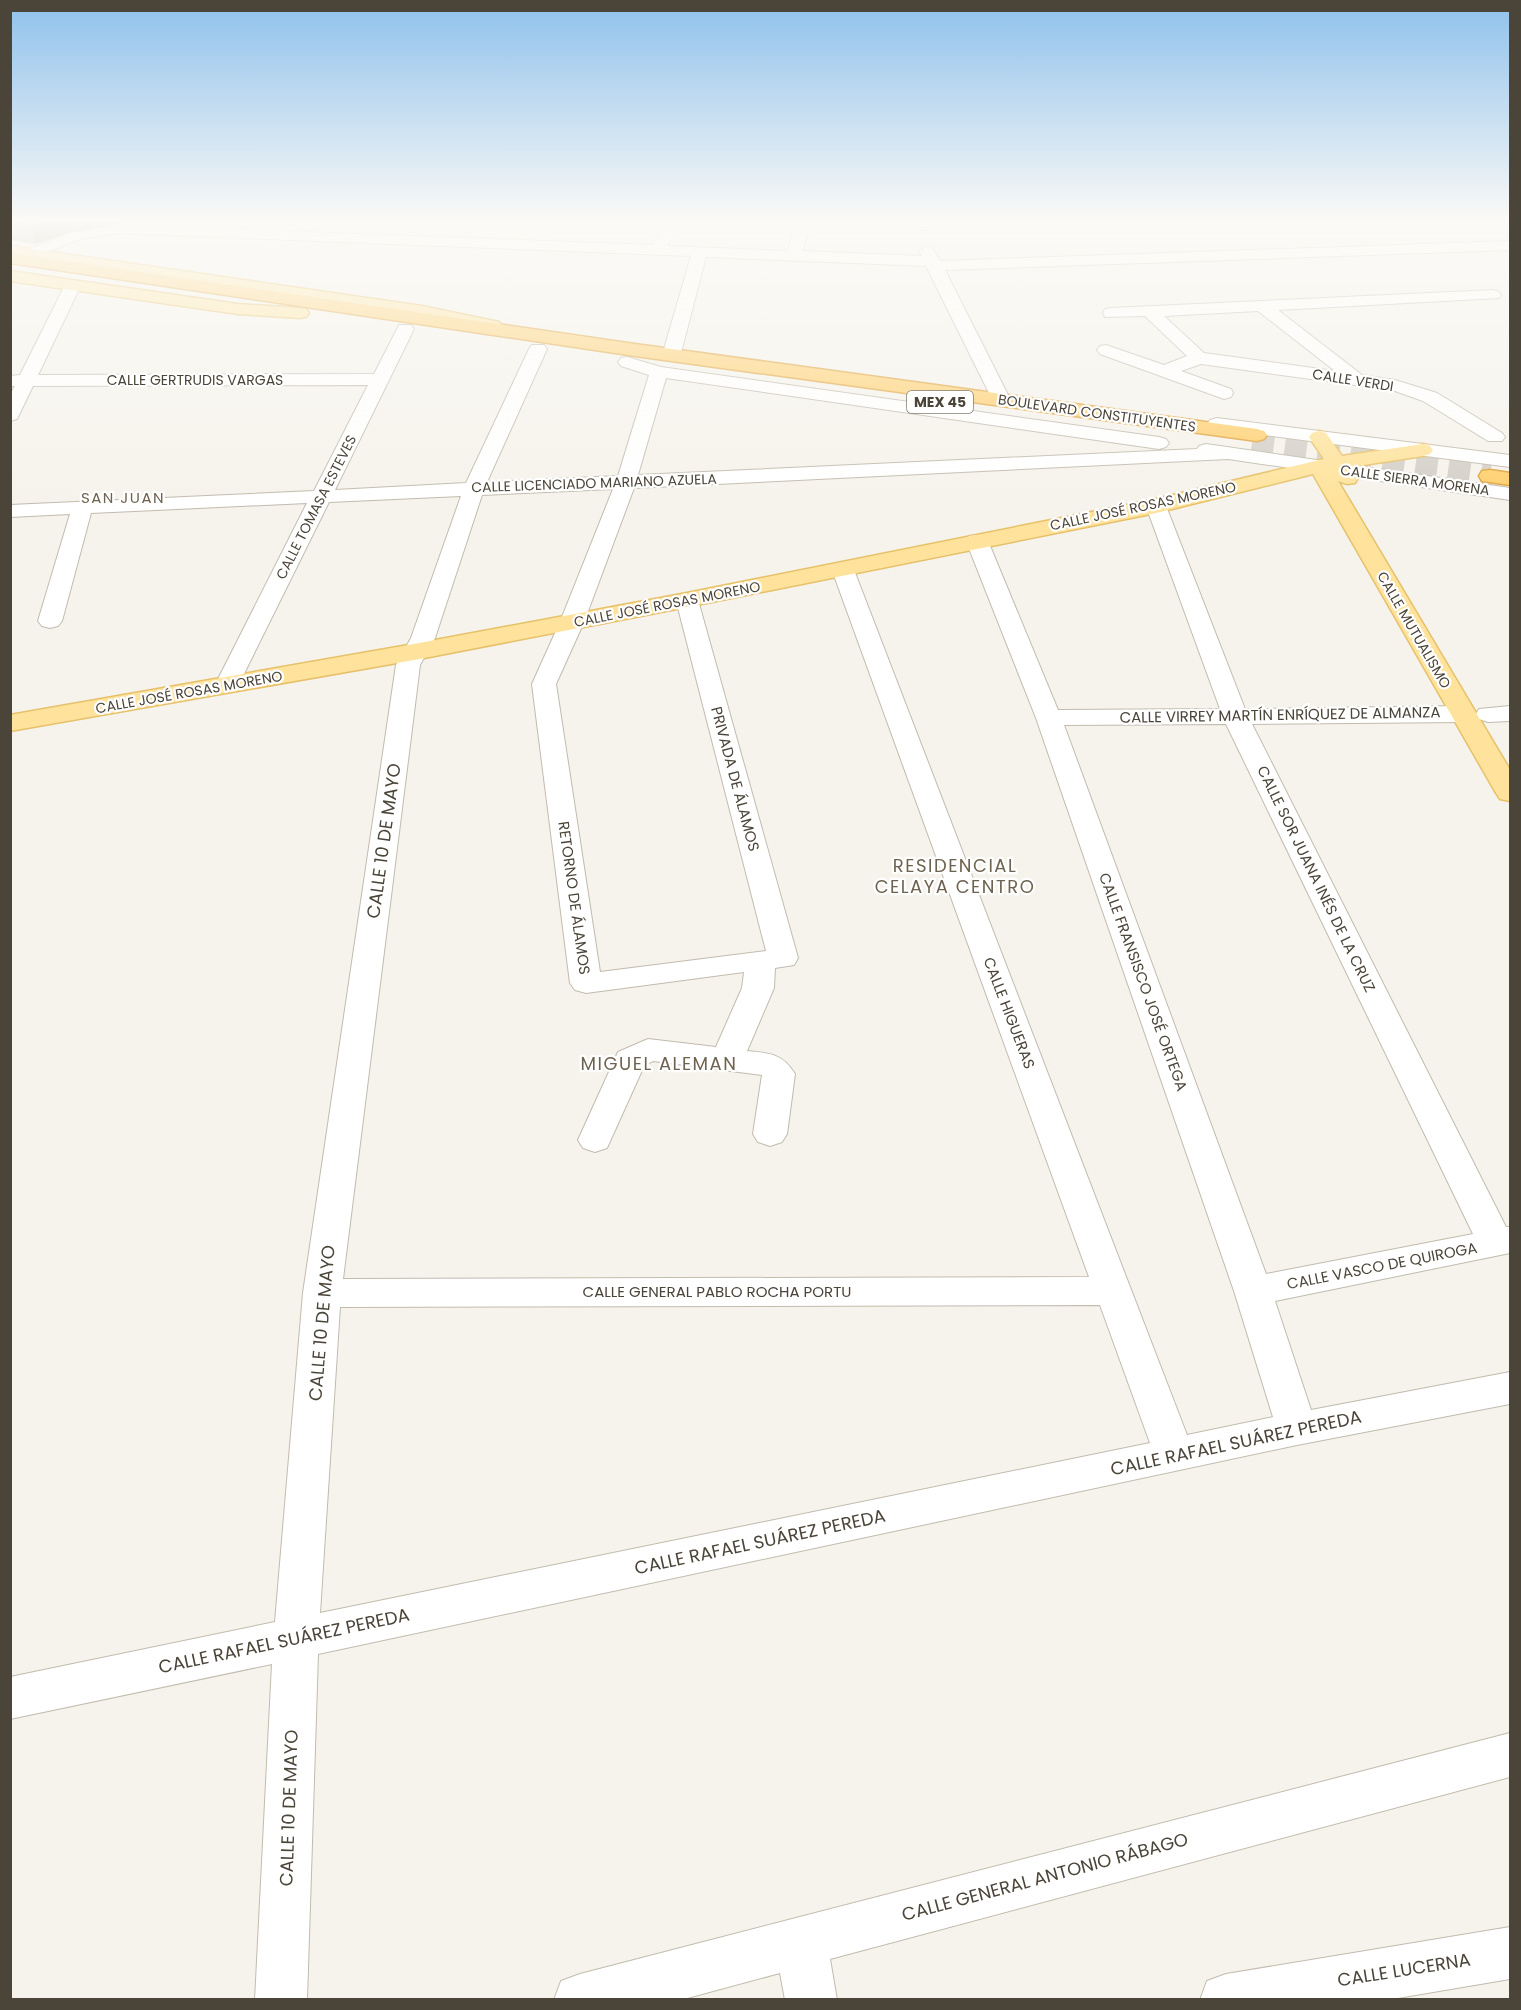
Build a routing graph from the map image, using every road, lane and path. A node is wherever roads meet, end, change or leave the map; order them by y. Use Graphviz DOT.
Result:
graph roads {
  1 [pos="56,315"];
  2 [pos="325,315"];
  3 [pos="375,315"];
  4 [pos="683,315"];
  5 [pos="959,315"];
  6 [pos="1153,315"];
  7 [pos="1274,315"];
  8 [pos="405,328"];
  9 [pos="542,343"];
  10 [pos="673,350"];
  11 [pos="1106,350"];
  12 [pos="631,356"];
  13 [pos="1199,358"];
  14 [pos="1165,371"];
  15 [pos="659,372"];
  16 [pos="1355,378"];
  17 [pos="380,379"];
  18 [pos="19,380"];
  19 [pos="1224,393"];
  20 [pos="999,395"];
  21 [pos="10,415"];
  22 [pos="1284,433"];
  23 [pos="1319,437"];
  24 [pos="1255,439"];
  25 [pos="1505,439"];
  26 [pos="1423,450"];
  27 [pos="1177,451"];
  28 [pos="1455,454"];
  29 [pos="1268,460"];
  30 [pos="1332,466"];
  31 [pos="1503,477"];
  32 [pos="626,483"];
  33 [pos="1471,487"];
  34 [pos="474,489"];
  35 [pos="321,496"];
  36 [pos="1156,506"];
  37 [pos="82,508"];
  38 [pos="10,511"];
  39 [pos="977,540"];
  40 [pos="843,570"];
  41 [pos="687,600"];
  42 [pos="50,621"];
  43 [pos="572,622"];
  44 [pos="414,652"];
  45 [pos="227,685"];
  46 [pos="1487,714"];
  47 [pos="1235,716"];
  48 [pos="1049,718"];
  49 [pos="10,723"];
  50 [pos="1510,750"];
  51 [pos="1510,793"];
  52 [pos="771,959"];
  53 [pos="727,1059"];
  54 [pos="770,1134"];
  55 [pos="595,1140"];
  56 [pos="1503,1241"];
  57 [pos="1112,1291"];
  58 [pos="1253,1291"];
  59 [pos="322,1293"];
  60 [pos="1510,1388"];
  61 [pos="1297,1429"];
  62 [pos="1175,1456"];
  63 [pos="296,1638"];
  64 [pos="10,1698"];
  65 [pos="1510,1755"];
  66 [pos="801,1941"];
  67 [pos="1510,1953"];
  68 [pos="280,2000"];
  69 [pos="580,2000"];
  70 [pos="811,2000"];
  71 [pos="1226,2000"];
  1 -- 18 [label="street"];
  2 -- 8 [label="highway, BOULEVARD CONSTITUYENTES / MEX 45"];
  3 -- 9 [label="highway, BOULEVARD CONSTITUYENTES / MEX 45"];
  4 -- 10 [label="street"];
  5 -- 20 [label="street"];
  6 -- 13 [label="street"];
  7 -- 16 [label="street"];
  8 -- 9 [label="highway, BOULEVARD CONSTITUYENTES / MEX 45"];
  8 -- 17 [label="street, CALLE TOMASA ESTEVES"];
  9 -- 12 [label="highway, BOULEVARD CONSTITUYENTES / MEX 45"];
  9 -- 34 [label="street, CALLE 10 DE MAYO"];
  10 -- 12 [label="street"];
  10 -- 20 [label="street"];
  11 -- 14 [label="street"];
  12 -- 15 [label="street"];
  12 -- 24 [label="highway, BOULEVARD CONSTITUYENTES / MEX 45"];
  13 -- 14 [label="street"];
  13 -- 16 [label="street, CALLE VERDI"];
  14 -- 19 [label="street"];
  15 -- 27 [label="street"];
  15 -- 32 [label="street"];
  16 -- 25 [label="street, CALLE VERDI"];
  17 -- 18 [label="street, CALLE GERTRUDIS VARGAS"];
  17 -- 35 [label="street, CALLE TOMASA ESTEVES"];
  18 -- 21 [label="street"];
  20 -- 22 [label="street"];
  22 -- 23 [label="street"];
  22 -- 29 [label="street"];
  23 -- 26 [label="street"];
  23 -- 30 [label="main road, CALLE MUTUALISMO"];
  25 -- 26 [label="street"];
  25 -- 28 [label="street"];
  26 -- 28 [label="street"];
  26 -- 30 [label="main road, CALLE JOSÉ ROSAS MORENO"];
  27 -- 29 [label="street, CALLE LICENCIADO MARIANO AZUELA"];
  27 -- 32 [label="street, CALLE LICENCIADO MARIANO AZUELA"];
  28 -- 30 [label="street"];
  28 -- 31 [label="street"];
  29 -- 30 [label="street, CALLE LICENCIADO MARIANO AZUELA"];
  30 -- 33 [label="street, CALLE SIERRA MORENA"];
  30 -- 36 [label="main road, CALLE JOSÉ ROSAS MORENO"];
  30 -- 46 [label="main road, CALLE MUTUALISMO"];
  31 -- 33 [label="street, CALLE SIERRA MORENA"];
  31 -- 33 [label="street"];
  32 -- 34 [label="street, CALLE LICENCIADO MARIANO AZUELA"];
  32 -- 43 [label="street"];
  34 -- 35 [label="street, CALLE LICENCIADO MARIANO AZUELA"];
  34 -- 44 [label="street, CALLE 10 DE MAYO"];
  35 -- 37 [label="street, CALLE LICENCIADO MARIANO AZUELA"];
  35 -- 45 [label="street, CALLE TOMASA ESTEVES"];
  36 -- 39 [label="main road, CALLE JOSÉ ROSAS MORENO"];
  36 -- 47 [label="street, CALLE SOR JUANA INÉS DE LA CRUZ"];
  37 -- 38 [label="street, CALLE LICENCIADO MARIANO AZUELA"];
  37 -- 42 [label="street"];
  39 -- 40 [label="main road, CALLE JOSÉ ROSAS MORENO"];
  39 -- 48 [label="street, CALLE FRANSISCO JOSÉ ORTEGA"];
  40 -- 41 [label="main road, CALLE JOSÉ ROSAS MORENO"];
  40 -- 57 [label="street, CALLE HIGUERAS"];
  41 -- 43 [label="main road, CALLE JOSÉ ROSAS MORENO"];
  41 -- 52 [label="street, PRIVADA DE ÁLAMOS"];
  43 -- 44 [label="main road, CALLE JOSÉ ROSAS MORENO"];
  43 -- 52 [label="street, RETORNO DE ÁLAMOS"];
  44 -- 45 [label="main road, CALLE JOSÉ ROSAS MORENO"];
  44 -- 59 [label="street, CALLE 10 DE MAYO"];
  45 -- 49 [label="main road, CALLE JOSÉ ROSAS MORENO"];
  46 -- 47 [label="street, CALLE VIRREY MARTÍN ENRÍQUEZ DE ALMANZA"];
  46 -- 50 [label="main road, CALLE MUTUALISMO"];
  46 -- 51 [label="main road, CALLE MUTUALISMO"];
  47 -- 48 [label="street, CALLE VIRREY MARTÍN ENRÍQUEZ DE ALMANZA"];
  47 -- 56 [label="street, CALLE SOR JUANA INÉS DE LA CRUZ"];
  48 -- 58 [label="street, CALLE FRANSISCO JOSÉ ORTEGA"];
  52 -- 53 [label="street"];
  53 -- 54 [label="street"];
  53 -- 55 [label="street"];
  56 -- 58 [label="street, CALLE VASCO DE QUIROGA"];
  57 -- 59 [label="street, CALLE GENERAL PABLO ROCHA PORTU"];
  57 -- 62 [label="street, CALLE HIGUERAS"];
  58 -- 61 [label="street, CALLE FRANSISCO JOSÉ ORTEGA"];
  59 -- 63 [label="street, CALLE 10 DE MAYO"];
  60 -- 61 [label="street, CALLE RAFAEL SUÁREZ PEREDA"];
  61 -- 62 [label="street, CALLE RAFAEL SUÁREZ PEREDA"];
  62 -- 63 [label="street, CALLE RAFAEL SUÁREZ PEREDA"];
  63 -- 64 [label="street, CALLE RAFAEL SUÁREZ PEREDA"];
  63 -- 68 [label="street, CALLE 10 DE MAYO"];
  65 -- 66 [label="street, CALLE GENERAL ANTONIO RÁBAGO"];
  66 -- 69 [label="street, CALLE GENERAL ANTONIO RÁBAGO"];
  66 -- 70 [label="street"];
  67 -- 71 [label="street, CALLE LUCERNA"];
}
